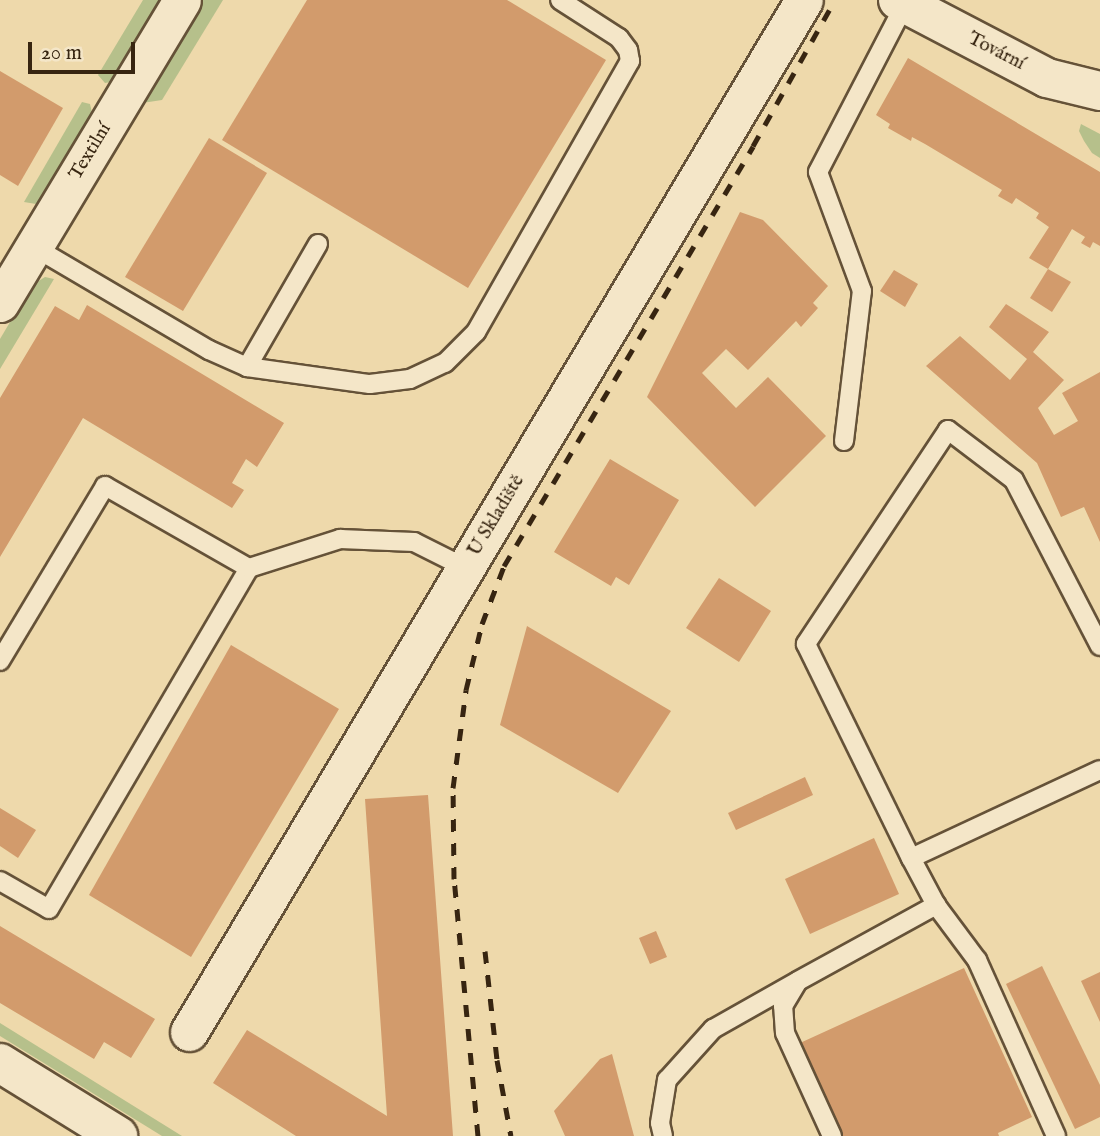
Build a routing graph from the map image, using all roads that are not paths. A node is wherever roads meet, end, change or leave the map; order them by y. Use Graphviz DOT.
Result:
graph roads {
  1 [pos="182,0"];
  2 [pos="561,0"];
  3 [pos="804,0"];
  4 [pos="902,2"];
  5 [pos="1100,91"];
  6 [pos="318,244"];
  7 [pos="34,247"];
  8 [pos="0,303"];
  9 [pos="247,367"];
  10 [pos="844,441"];
  11 [pos="249,568"];
  12 [pos="466,568"];
  13 [pos="1100,646"];
  14 [pos="0,661"];
  15 [pos="1100,770"];
  16 [pos="911,858"];
  17 [pos="0,881"];
  18 [pos="936,905"];
  19 [pos="799,980"];
  20 [pos="189,1032"];
  21 [pos="0,1063"];
  22 [pos="118,1136"];
  23 [pos="663,1136"];
  24 [pos="832,1136"];
  25 [pos="1056,1136"];
  1 -- 7 [label="street, Textilní"];
  2 -- 9 [label="lane"];
  3 -- 12 [label="street, U Skladiště"];
  4 -- 5 [label="street, Tovární"];
  4 -- 10 [label="lane"];
  6 -- 9 [label="lane"];
  7 -- 8 [label="street, Textilní"];
  7 -- 9 [label="lane"];
  11 -- 12 [label="lane"];
  11 -- 14 [label="lane"];
  11 -- 17 [label="lane"];
  12 -- 20 [label="street, U Skladiště"];
  13 -- 16 [label="lane"];
  15 -- 16 [label="lane"];
  16 -- 18 [label="lane"];
  18 -- 19 [label="lane"];
  18 -- 25 [label="lane"];
  19 -- 23 [label="lane"];
  19 -- 24 [label="lane"];
  21 -- 22 [label="street"];
}
